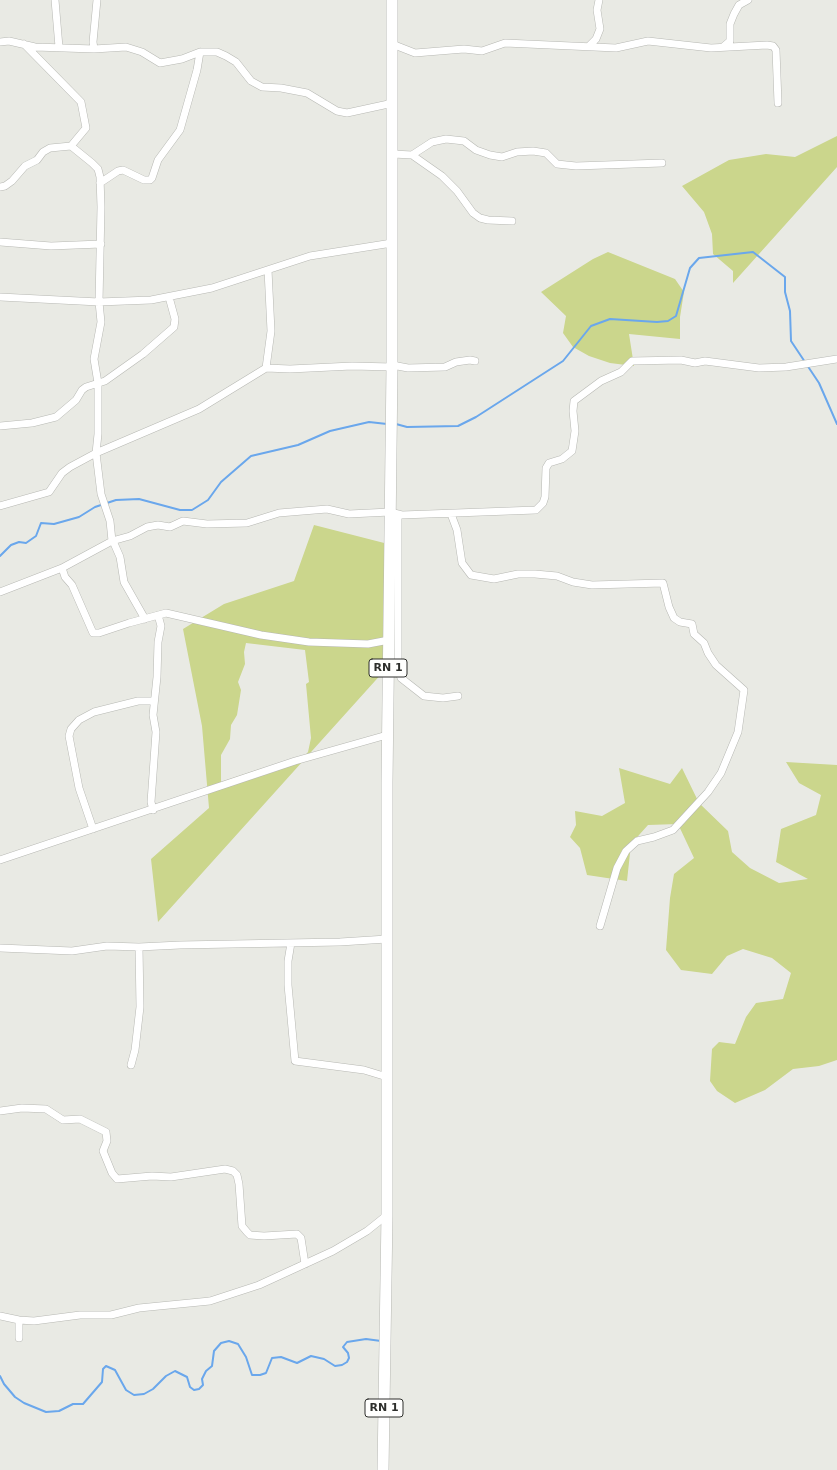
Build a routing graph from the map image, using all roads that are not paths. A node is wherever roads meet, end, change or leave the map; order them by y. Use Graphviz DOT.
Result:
graph roads {
  1 [pos="55,0"];
  2 [pos="97,0"];
  3 [pos="392,0"];
  4 [pos="599,0"];
  5 [pos="748,0"];
  6 [pos="0,42"];
  7 [pos="24,44"];
  8 [pos="392,44"];
  9 [pos="590,46"];
  10 [pos="59,47"];
  11 [pos="723,47"];
  12 [pos="94,49"];
  13 [pos="200,52"];
  14 [pos="393,103"];
  15 [pos="778,103"];
  16 [pos="70,146"];
  17 [pos="392,154"];
  18 [pos="412,155"];
  19 [pos="662,163"];
  20 [pos="100,183"];
  21 [pos="0,187"];
  22 [pos="512,222"];
  23 [pos="0,242"];
  24 [pos="392,243"];
  25 [pos="101,244"];
  26 [pos="268,270"];
  27 [pos="169,297"];
  28 [pos="2,299"];
  29 [pos="99,302"];
  30 [pos="837,359"];
  31 [pos="475,361"];
  32 [pos="392,366"];
  33 [pos="266,368"];
  34 [pos="98,383"];
  35 [pos="0,426"];
  36 [pos="96,453"];
  37 [pos="0,506"];
  38 [pos="394,513"];
  39 [pos="451,514"];
  40 [pos="113,541"];
  41 [pos="62,568"];
  42 [pos="0,592"];
  43 [pos="158,615"];
  44 [pos="145,619"];
  45 [pos="389,640"];
  46 [pos="458,696"];
  47 [pos="154,701"];
  48 [pos="387,735"];
  49 [pos="153,810"];
  50 [pos="94,829"];
  51 [pos="0,860"];
  52 [pos="600,926"];
  53 [pos="387,939"];
  54 [pos="291,943"];
  55 [pos="139,947"];
  56 [pos="0,948"];
  57 [pos="131,1065"];
  58 [pos="387,1077"];
  59 [pos="0,1111"];
  60 [pos="387,1215"];
  61 [pos="305,1264"];
  62 [pos="0,1316"];
  63 [pos="19,1320"];
  64 [pos="19,1338"];
  65 [pos="383,1470"];
  1 -- 10 [label="street"];
  2 -- 12 [label="street"];
  3 -- 8 [label="main road, RN 1"];
  4 -- 9 [label="street"];
  5 -- 11 [label="street"];
  6 -- 7 [label="street"];
  7 -- 10 [label="street"];
  7 -- 16 [label="street"];
  8 -- 9 [label="street"];
  8 -- 14 [label="main road, RN 1"];
  9 -- 11 [label="street"];
  10 -- 12 [label="street"];
  11 -- 15 [label="street"];
  12 -- 13 [label="street"];
  13 -- 14 [label="street"];
  13 -- 20 [label="street"];
  14 -- 17 [label="main road, RN 1"];
  16 -- 20 [label="street"];
  16 -- 21 [label="street"];
  17 -- 18 [label="street"];
  17 -- 24 [label="main road, RN 1"];
  18 -- 19 [label="street"];
  18 -- 22 [label="street"];
  20 -- 25 [label="street"];
  23 -- 25 [label="street"];
  24 -- 26 [label="street"];
  24 -- 32 [label="main road, RN 1"];
  25 -- 29 [label="street"];
  26 -- 27 [label="street"];
  26 -- 33 [label="street"];
  27 -- 29 [label="street"];
  27 -- 34 [label="street"];
  28 -- 29 [label="street"];
  29 -- 34 [label="street"];
  30 -- 39 [label="street"];
  31 -- 32 [label="street"];
  32 -- 33 [label="street"];
  32 -- 38 [label="main road, RN 1"];
  33 -- 36 [label="street"];
  34 -- 35 [label="street"];
  34 -- 36 [label="street"];
  36 -- 37 [label="street"];
  36 -- 40 [label="street"];
  38 -- 39 [label="street"];
  38 -- 40 [label="street"];
  38 -- 45 [label="main road, RN 1"];
  38 -- 46 [label="street"];
  39 -- 52 [label="street"];
  40 -- 41 [label="street"];
  40 -- 44 [label="street"];
  41 -- 42 [label="street"];
  41 -- 44 [label="street"];
  43 -- 44 [label="street"];
  43 -- 45 [label="street"];
  43 -- 47 [label="street"];
  45 -- 48 [label="main road, RN 1"];
  47 -- 49 [label="street"];
  47 -- 50 [label="street"];
  48 -- 49 [label="street"];
  48 -- 53 [label="main road, RN 1"];
  49 -- 50 [label="street"];
  50 -- 51 [label="street"];
  53 -- 54 [label="street"];
  53 -- 58 [label="main road, RN 1"];
  54 -- 55 [label="street"];
  54 -- 58 [label="street"];
  55 -- 56 [label="street"];
  55 -- 57 [label="street"];
  58 -- 60 [label="main road, RN 1"];
  59 -- 61 [label="street"];
  60 -- 61 [label="street"];
  60 -- 65 [label="main road, RN 1"];
  61 -- 63 [label="street"];
  62 -- 63 [label="street"];
  63 -- 64 [label="street"];
}
